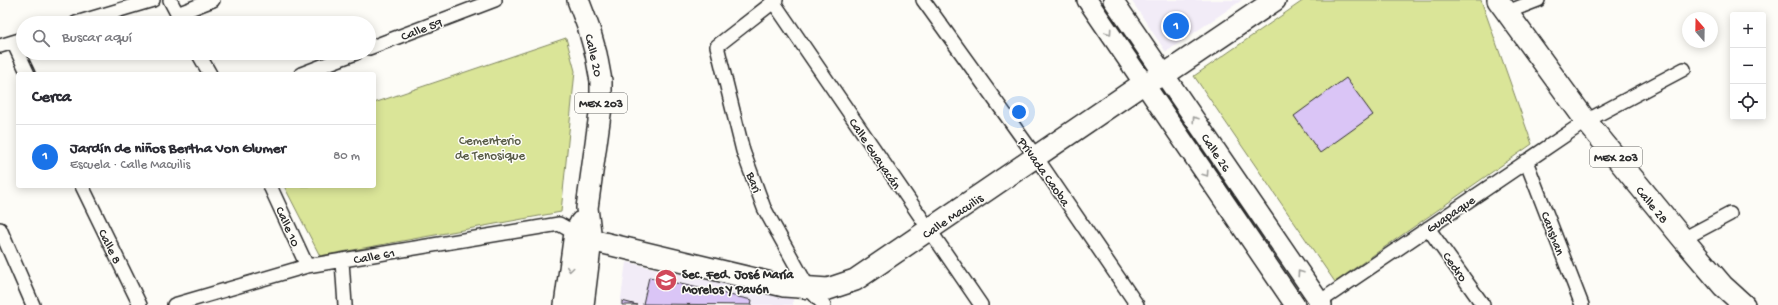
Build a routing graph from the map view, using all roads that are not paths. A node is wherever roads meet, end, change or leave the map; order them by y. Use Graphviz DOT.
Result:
graph roads {
  1 [pos="153,0"];
  2 [pos="170,0"];
  3 [pos="213,0"];
  4 [pos="495,0"];
  5 [pos="578,0"];
  6 [pos="923,0"];
  7 [pos="1087,0"];
  8 [pos="1113,0"];
  9 [pos="1275,0"];
  10 [pos="1538,0"];
  11 [pos="774,1"];
  12 [pos="1502,6"];
  13 [pos="99,16"];
  14 [pos="179,16"];
  15 [pos="184,16"];
  16 [pos="16,42"];
  17 [pos="376,45"];
  18 [pos="0,46"];
  19 [pos="24,60"];
  20 [pos="202,60"];
  21 [pos="338,60"];
  22 [pos="1684,70"];
  23 [pos="27,72"];
  24 [pos="209,72"];
  25 [pos="306,72"];
  26 [pos="1164,75"];
  27 [pos="1144,83"];
  28 [pos="1586,121"];
  29 [pos="1036,157"];
  30 [pos="1526,161"];
  31 [pos="83,188"];
  32 [pos="271,188"];
  33 [pos="1730,214"];
  34 [pos="0,228"];
  35 [pos="1428,228"];
  36 [pos="929,230"];
  37 [pos="583,236"];
  38 [pos="1683,239"];
  39 [pos="342,261"];
  40 [pos="307,266"];
  41 [pos="809,297"];
  42 [pos="1319,304"];
  43 [pos="33,305"];
  44 [pos="140,305"];
  45 [pos="174,305"];
  46 [pos="345,305"];
  47 [pos="565,305"];
  48 [pos="583,305"];
  49 [pos="824,305"];
  50 [pos="981,305"];
  51 [pos="1137,305"];
  52 [pos="1295,305"];
  53 [pos="1483,305"];
  54 [pos="1582,305"];
  55 [pos="1744,305"];
  1 -- 13 [label="street"];
  2 -- 14 [label="street"];
  3 -- 15 [label="street"];
  4 -- 17 [label="street, Calle 59"];
  5 -- 37 [label="main road, Calle 20 / MEX 203"];
  6 -- 29 [label="street, Privada Caoba"];
  7 -- 27 [label="main road, Calle 26, one-way"];
  8 -- 26 [label="main road, Calle 26"];
  9 -- 26 [label="main road, Calle Macuilis"];
  10 -- 12 [label="street"];
  11 -- 36 [label="street, Calle Guayacán"];
  11 -- 41 [label="street, Bari"];
  12 -- 28 [label="main road, Calle 28 / MEX 203"];
  16 -- 18 [label="street"];
  19 -- 23 [label="street"];
  20 -- 24 [label="street"];
  21 -- 25 [label="street"];
  22 -- 28 [label="street, Guapaque"];
  26 -- 27 [label="main road, Calle Macuilis"];
  42 -- 26 [label="main road, Calle 26, one-way"];
  27 -- 29 [label="main road, Calle Macuilis"];
  27 -- 52 [label="main road, Calle 26, one-way"];
  28 -- 30 [label="street, Guapaque"];
  28 -- 38 [label="main road, Calle 28 / MEX 203"];
  29 -- 36 [label="main road, Calle Macuilis"];
  29 -- 51 [label="street, Privada Caoba"];
  30 -- 35 [label="street, Guapaque"];
  30 -- 54 [label="street, Canshan"];
  31 -- 44 [label="street, Calle 8"];
  32 -- 40 [label="street, Calle 10"];
  33 -- 38 [label="street"];
  34 -- 43 [label="street"];
  35 -- 42 [label="street, Guapaque"];
  35 -- 53 [label="street, Cedro"];
  36 -- 41 [label="main road, Calle Macuilis"];
  36 -- 50 [label="street, Calle Guayacán"];
  37 -- 39 [label="street, Calle 61"];
  37 -- 41 [label="main road, Calle Macuilis"];
  37 -- 47 [label="main road, Calle 20 / MEX 203, one-way"];
  37 -- 48 [label="main road, Calle 20 / MEX 203"];
  38 -- 55 [label="main road, Calle 28 / MEX 203"];
  39 -- 40 [label="street, Calle 61"];
  39 -- 46 [label="street"];
  40 -- 45 [label="street, Calle 61"];
  41 -- 49 [label="street, Bari"];
}
